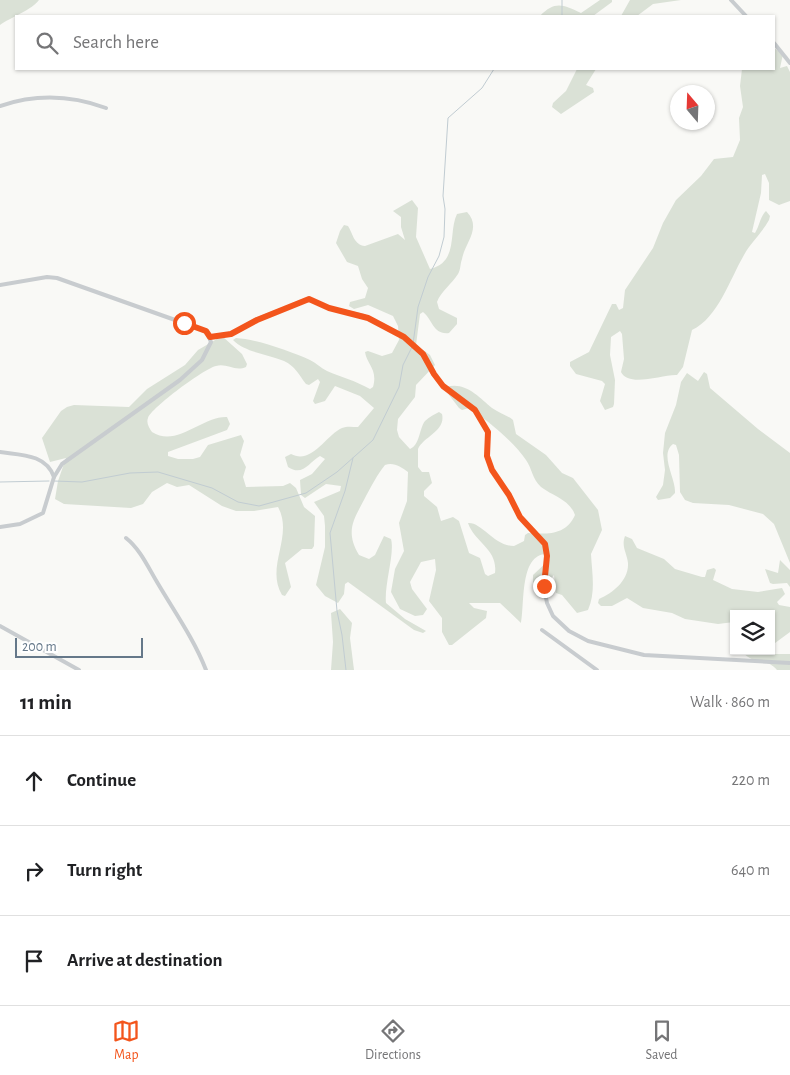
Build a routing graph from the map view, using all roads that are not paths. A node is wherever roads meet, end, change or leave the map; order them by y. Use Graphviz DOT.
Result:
graph roads {
  1 [pos="731,0"];
  2 [pos="745,15"];
  3 [pos="775,44"];
  4 [pos="790,63"];
  5 [pos="0,106"];
  6 [pos="106,108"];
  7 [pos="0,285"];
  8 [pos="210,337"];
  9 [pos="0,452"];
  10 [pos="54,477"];
  11 [pos="0,527"];
  12 [pos="126,538"];
  13 [pos="0,626"];
  14 [pos="542,630"];
  15 [pos="790,663"];
  16 [pos="79,670"];
  17 [pos="206,670"];
  18 [pos="597,670"];
  1 -- 2 [label="street"];
  3 -- 4 [label="street"];
  5 -- 6 [label="street"];
  7 -- 8 [label="street"];
  8 -- 10 [label="street"];
  8 -- 15 [label="street"];
  9 -- 10 [label="street"];
  10 -- 11 [label="street"];
  12 -- 17 [label="street"];
  13 -- 16 [label="street"];
  14 -- 18 [label="street"];
}
